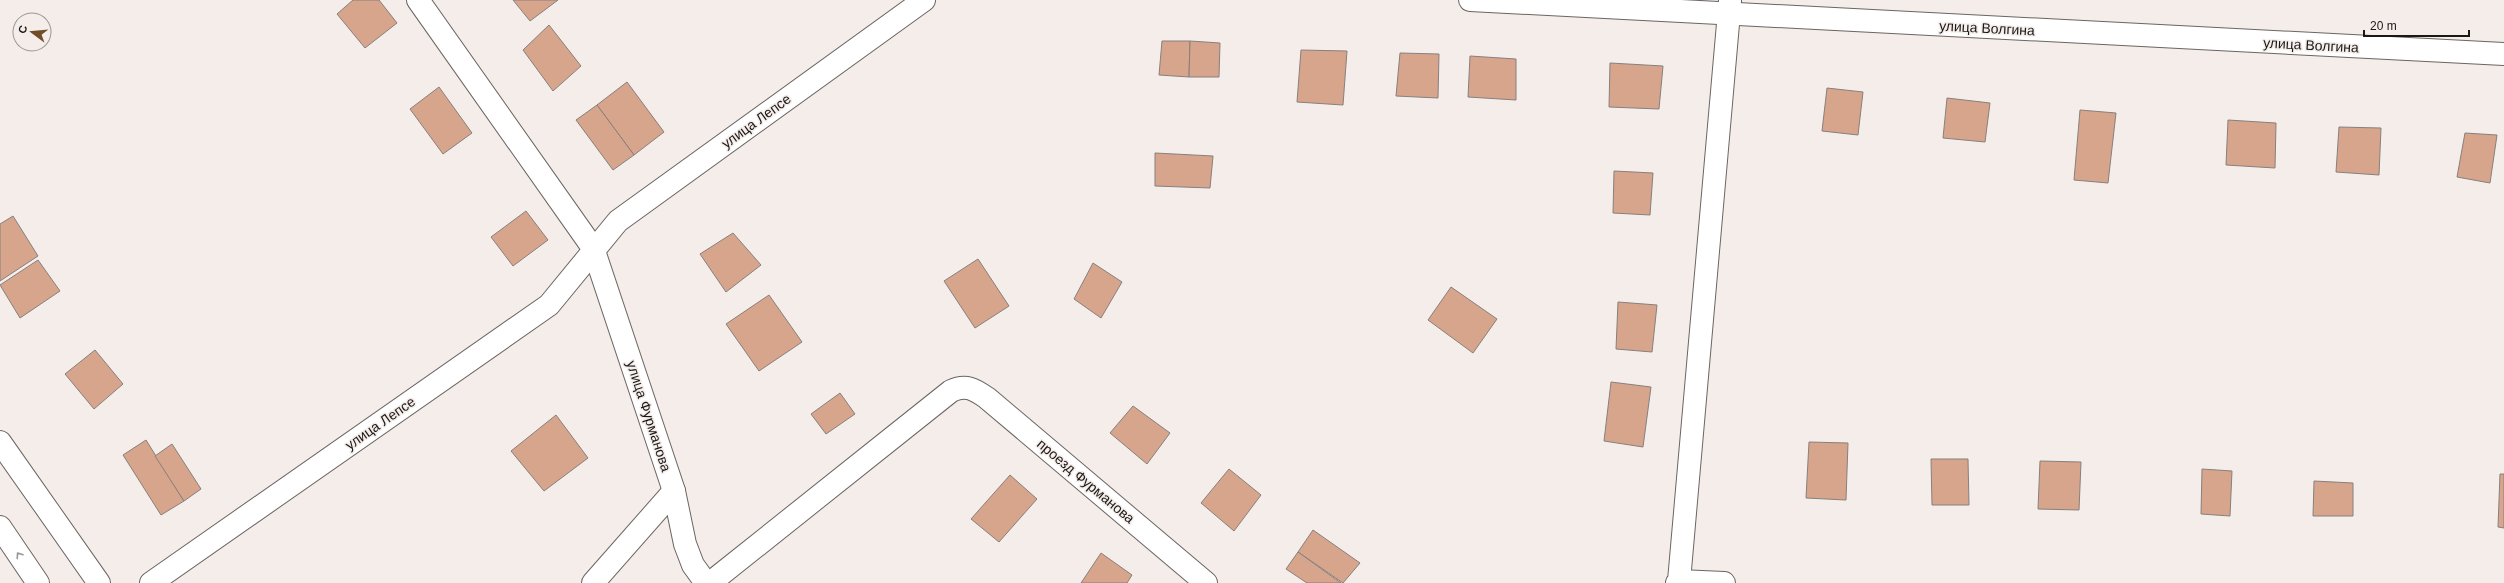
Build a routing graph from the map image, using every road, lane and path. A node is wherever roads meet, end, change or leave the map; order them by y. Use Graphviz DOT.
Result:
graph roads {
  1 [pos="418,0"];
  2 [pos="924,0"];
  3 [pos="1470,0"];
  4 [pos="1729,8"];
  5 [pos="2504,54"];
  6 [pos="593,248"];
  7 [pos="0,442"];
  8 [pos="674,491"];
  9 [pos="0,527"];
  10 [pos="1678,582"];
  11 [pos="38,583"];
  12 [pos="99,583"];
  13 [pos="151,583"];
  14 [pos="593,583"];
  15 [pos="706,583"];
  16 [pos="710,583"];
  17 [pos="1206,583"];
  18 [pos="1724,583"];
  1 -- 6 [label="street"];
  2 -- 6 [label="street, улица Лепсе"];
  3 -- 4 [label="street, улица Волгина"];
  4 -- 5 [label="street, улица Волгина"];
  4 -- 10 [label="street"];
  6 -- 8 [label="street, улица Фурманова"];
  6 -- 13 [label="street, улица Лепсе"];
  7 -- 12 [label="street"];
  8 -- 14 [label="street"];
  8 -- 15 [label="street, улица Фурманова"];
  11 -- 9 [label="street, one-way"];
  10 -- 18 [label="street"];
  16 -- 17 [label="street, проезд Фурманова"];
}
